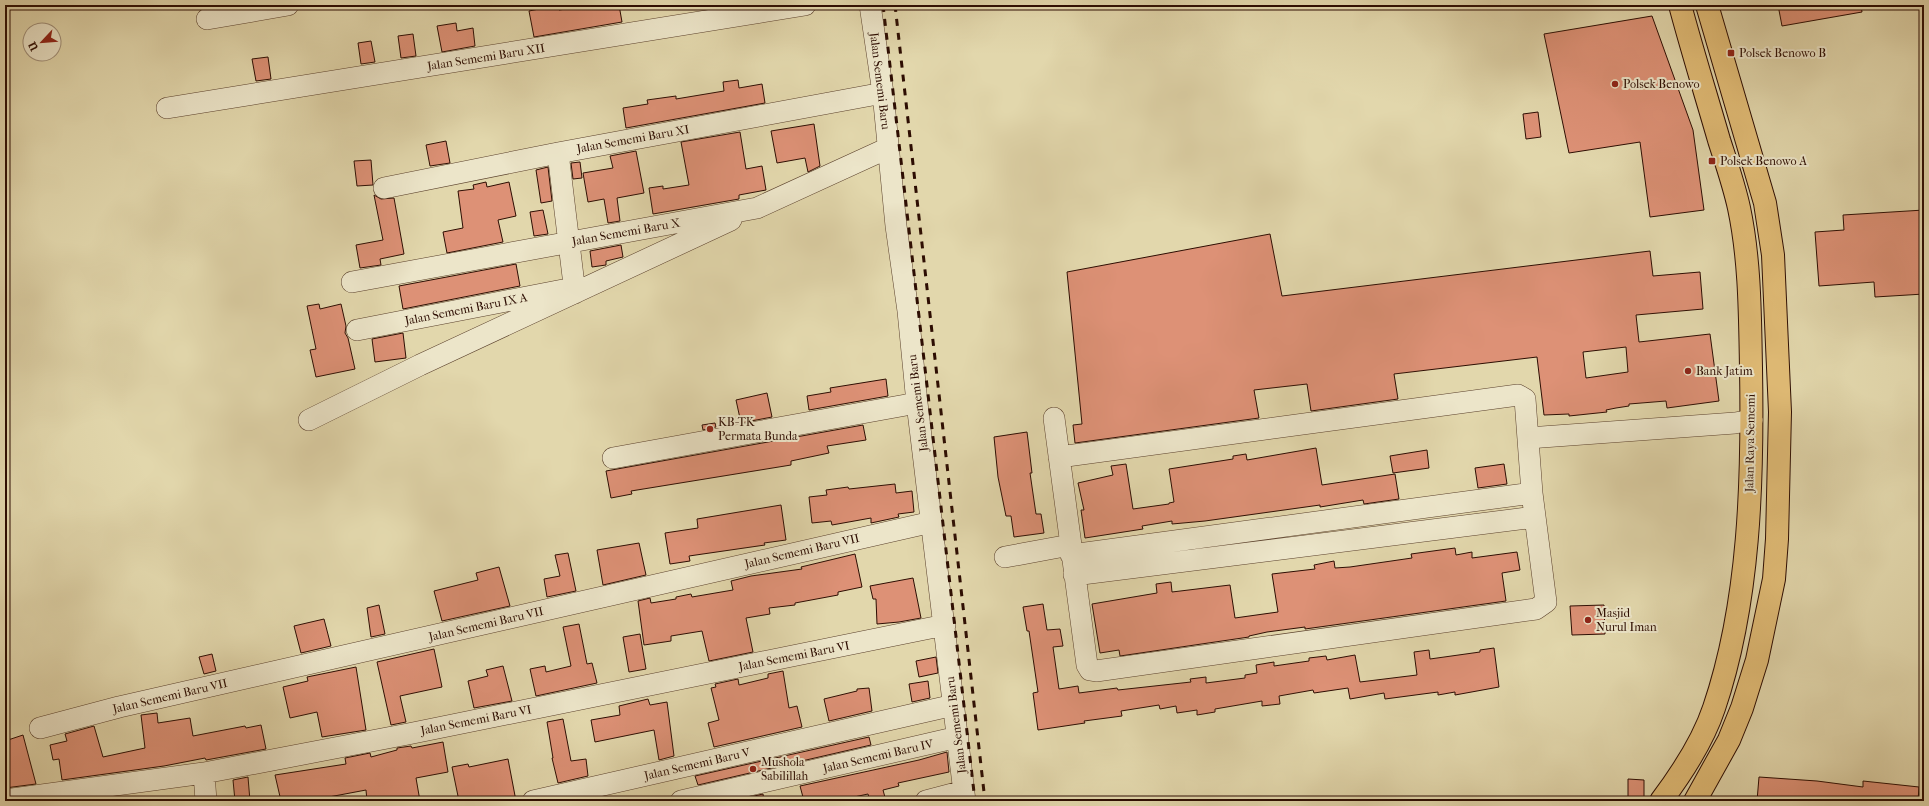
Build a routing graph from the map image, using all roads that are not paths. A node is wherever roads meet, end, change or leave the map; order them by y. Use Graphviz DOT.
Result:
graph roads {
  1 [pos="288,5"];
  2 [pos="805,5"];
  3 [pos="870,5"];
  4 [pos="1680,5"];
  5 [pos="1707,5"];
  6 [pos="207,19"];
  7 [pos="882,93"];
  8 [pos="167,108"];
  9 [pos="888,148"];
  10 [pos="558,153"];
  11 [pos="384,188"];
  12 [pos="757,208"];
  13 [pos="569,242"];
  14 [pos="352,282"];
  15 [pos="575,290"];
  16 [pos="1775,317"];
  17 [pos="1750,319"];
  18 [pos="357,330"];
  19 [pos="917,403"];
  20 [pos="1054,418"];
  21 [pos="309,420"];
  22 [pos="1752,420"];
  23 [pos="1528,438"];
  24 [pos="1059,457"];
  25 [pos="613,458"];
  26 [pos="1532,493"];
  27 [pos="1535,517"];
  28 [pos="932,522"];
  29 [pos="1314,522"];
  30 [pos="1319,544"];
  31 [pos="1070,550"];
  32 [pos="1005,557"];
  33 [pos="1074,576"];
  34 [pos="945,625"];
  35 [pos="954,705"];
  36 [pos="40,728"];
  37 [pos="958,737"];
  38 [pos="204,773"];
  39 [pos="965,796"];
  40 [pos="5,800"];
  41 [pos="206,801"];
  42 [pos="533,801"];
  43 [pos="681,801"];
  44 [pos="926,801"];
  45 [pos="1662,801"];
  46 [pos="1695,801"];
  1 -- 6 [label="street"];
  2 -- 8 [label="street, Jalan Sememi Baru XII"];
  3 -- 7 [label="street, Jalan Sememi Baru"];
  4 -- 17 [label="main road, Jalan Raya Sememi"];
  5 -- 16 [label="main road"];
  7 -- 9 [label="street, Jalan Sememi Baru"];
  7 -- 10 [label="street, Jalan Sememi Baru XI"];
  9 -- 12 [label="street, Jalan Sememi Baru X"];
  9 -- 19 [label="street, Jalan Sememi Baru"];
  10 -- 11 [label="street, Jalan Sememi Baru XI"];
  10 -- 13 [label="street"];
  12 -- 13 [label="street, Jalan Sememi Baru X"];
  12 -- 15 [label="street"];
  13 -- 14 [label="street, Jalan Sememi Baru X"];
  13 -- 15 [label="street"];
  15 -- 18 [label="street, Jalan Sememi Baru IX A"];
  15 -- 21 [label="street"];
  16 -- 17 [label="main road"];
  16 -- 46 [label="main road"];
  17 -- 22 [label="main road, Jalan Raya Sememi"];
  19 -- 25 [label="street"];
  19 -- 28 [label="street, Jalan Sememi Baru"];
  20 -- 24 [label="street"];
  22 -- 23 [label="street"];
  22 -- 45 [label="main road, Jalan Raya Sememi"];
  23 -- 24 [label="street"];
  23 -- 26 [label="street"];
  24 -- 31 [label="street"];
  26 -- 27 [label="street"];
  26 -- 29 [label="street"];
  27 -- 30 [label="street"];
  27 -- 33 [label="street"];
  28 -- 34 [label="street, Jalan Sememi Baru"];
  28 -- 36 [label="street, Jalan Sememi Baru VII"];
  29 -- 30 [label="street"];
  29 -- 31 [label="street"];
  30 -- 33 [label="street"];
  31 -- 32 [label="street"];
  31 -- 33 [label="street"];
  34 -- 35 [label="street, Jalan Sememi Baru"];
  34 -- 38 [label="street, Jalan Sememi Baru VI"];
  35 -- 37 [label="street, Jalan Sememi Baru"];
  35 -- 42 [label="street, Jalan Sememi Baru V"];
  37 -- 39 [label="street, Jalan Sememi Baru"];
  37 -- 43 [label="street, Jalan Sememi Baru IV"];
  38 -- 40 [label="street, Jalan Sememi Baru VI"];
  38 -- 41 [label="street"];
  39 -- 44 [label="street"];
}
